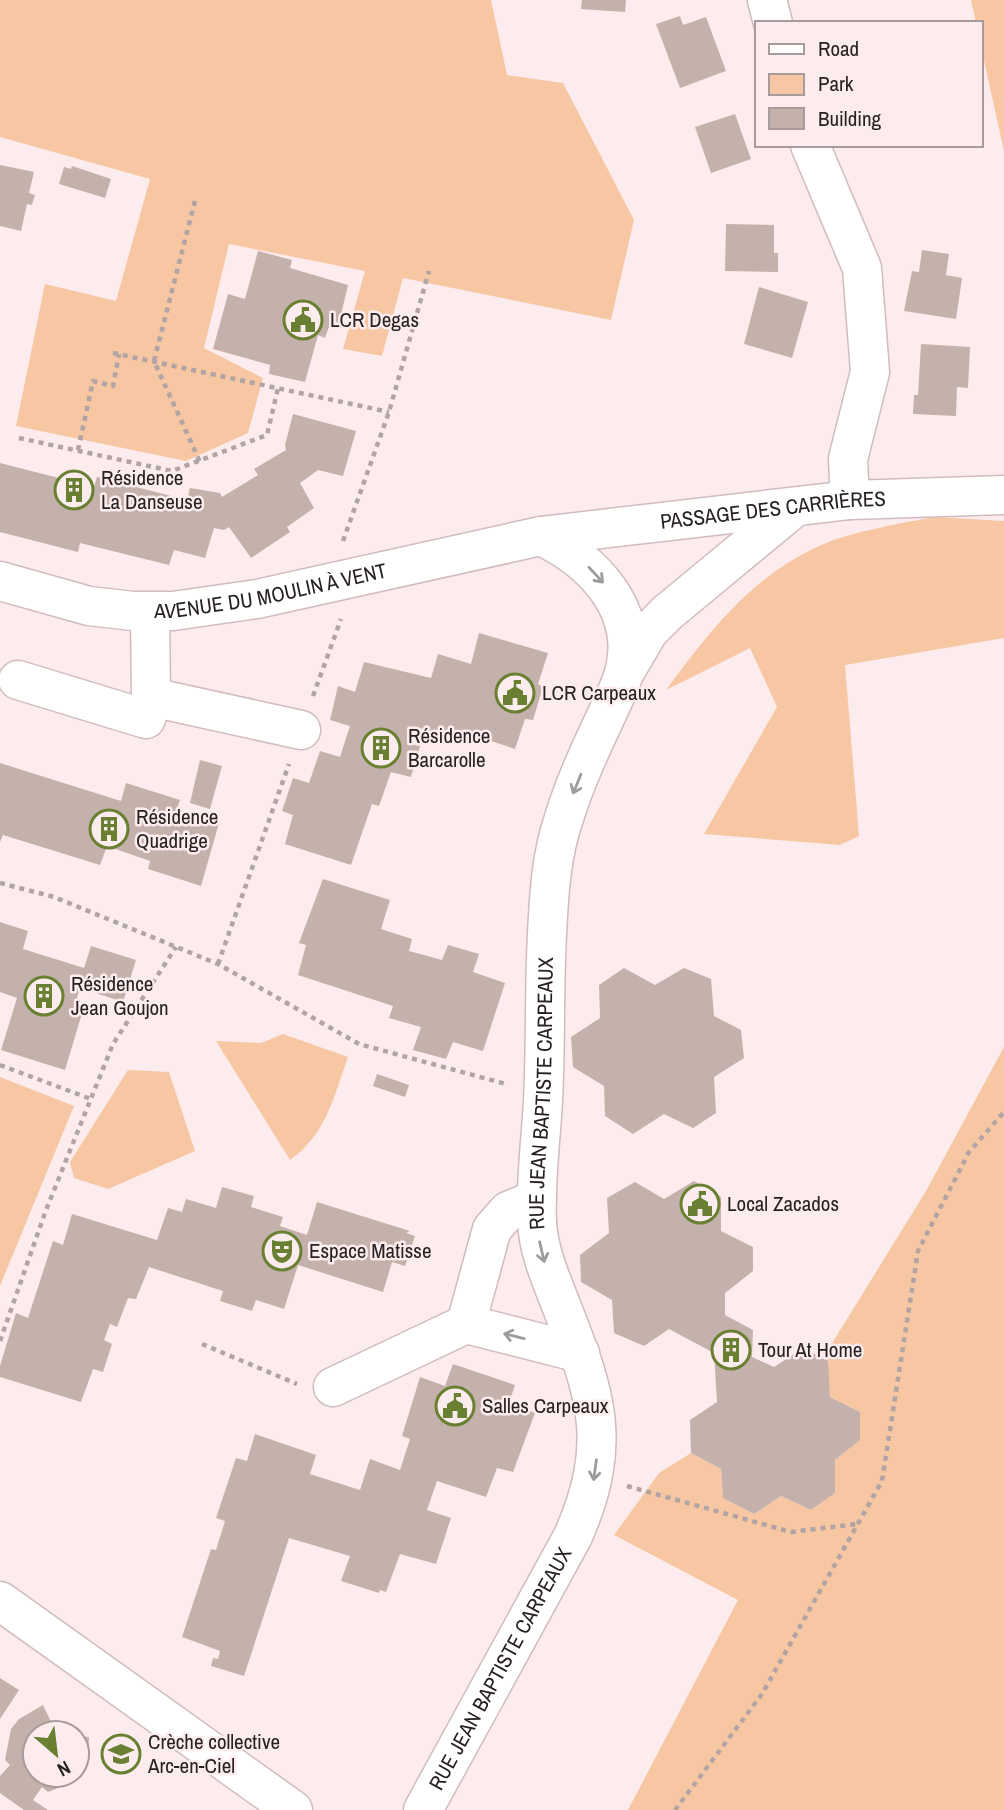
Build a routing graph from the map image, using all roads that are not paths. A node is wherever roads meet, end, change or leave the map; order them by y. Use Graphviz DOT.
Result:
graph roads {
  1 [pos="767,0"];
  2 [pos="772,21"];
  3 [pos="811,147"];
  4 [pos="1004,495"];
  5 [pos="849,500"];
  6 [pos="794,507"];
  7 [pos="541,536"];
  8 [pos="0,581"];
  9 [pos="150,612"];
  10 [pos="625,672"];
  11 [pos="18,680"];
  12 [pos="151,696"];
  13 [pos="301,730"];
  14 [pos="537,1199"];
  15 [pos="466,1324"];
  16 [pos="580,1353"];
  17 [pos="333,1387"];
  18 [pos="0,1601"];
  19 [pos="293,1810"];
  20 [pos="423,1810"];
  1 -- 2 [label="street"];
  3 -- 5 [label="street"];
  4 -- 5 [label="street, PASSAGE DES CARRIÈRES"];
  5 -- 6 [label="street, PASSAGE DES CARRIÈRES"];
  6 -- 7 [label="street, PASSAGE DES CARRIÈRES"];
  6 -- 10 [label="street, RUE JEAN BAPTISTE CARPEAUX"];
  7 -- 9 [label="street, AVENUE DU MOULIN À VENT"];
  7 -- 10 [label="street, RUE JEAN BAPTISTE CARPEAUX, one-way"];
  8 -- 9 [label="street, AVENUE DU MOULIN À VENT"];
  9 -- 12 [label="street"];
  10 -- 14 [label="street, RUE JEAN BAPTISTE CARPEAUX, one-way"];
  11 -- 12 [label="street"];
  12 -- 13 [label="street"];
  14 -- 15 [label="street"];
  14 -- 16 [label="street, RUE JEAN BAPTISTE CARPEAUX, one-way"];
  16 -- 15 [label="street, one-way"];
  15 -- 17 [label="street"];
  16 -- 20 [label="street, RUE JEAN BAPTISTE CARPEAUX, one-way"];
  18 -- 19 [label="street"];
}
